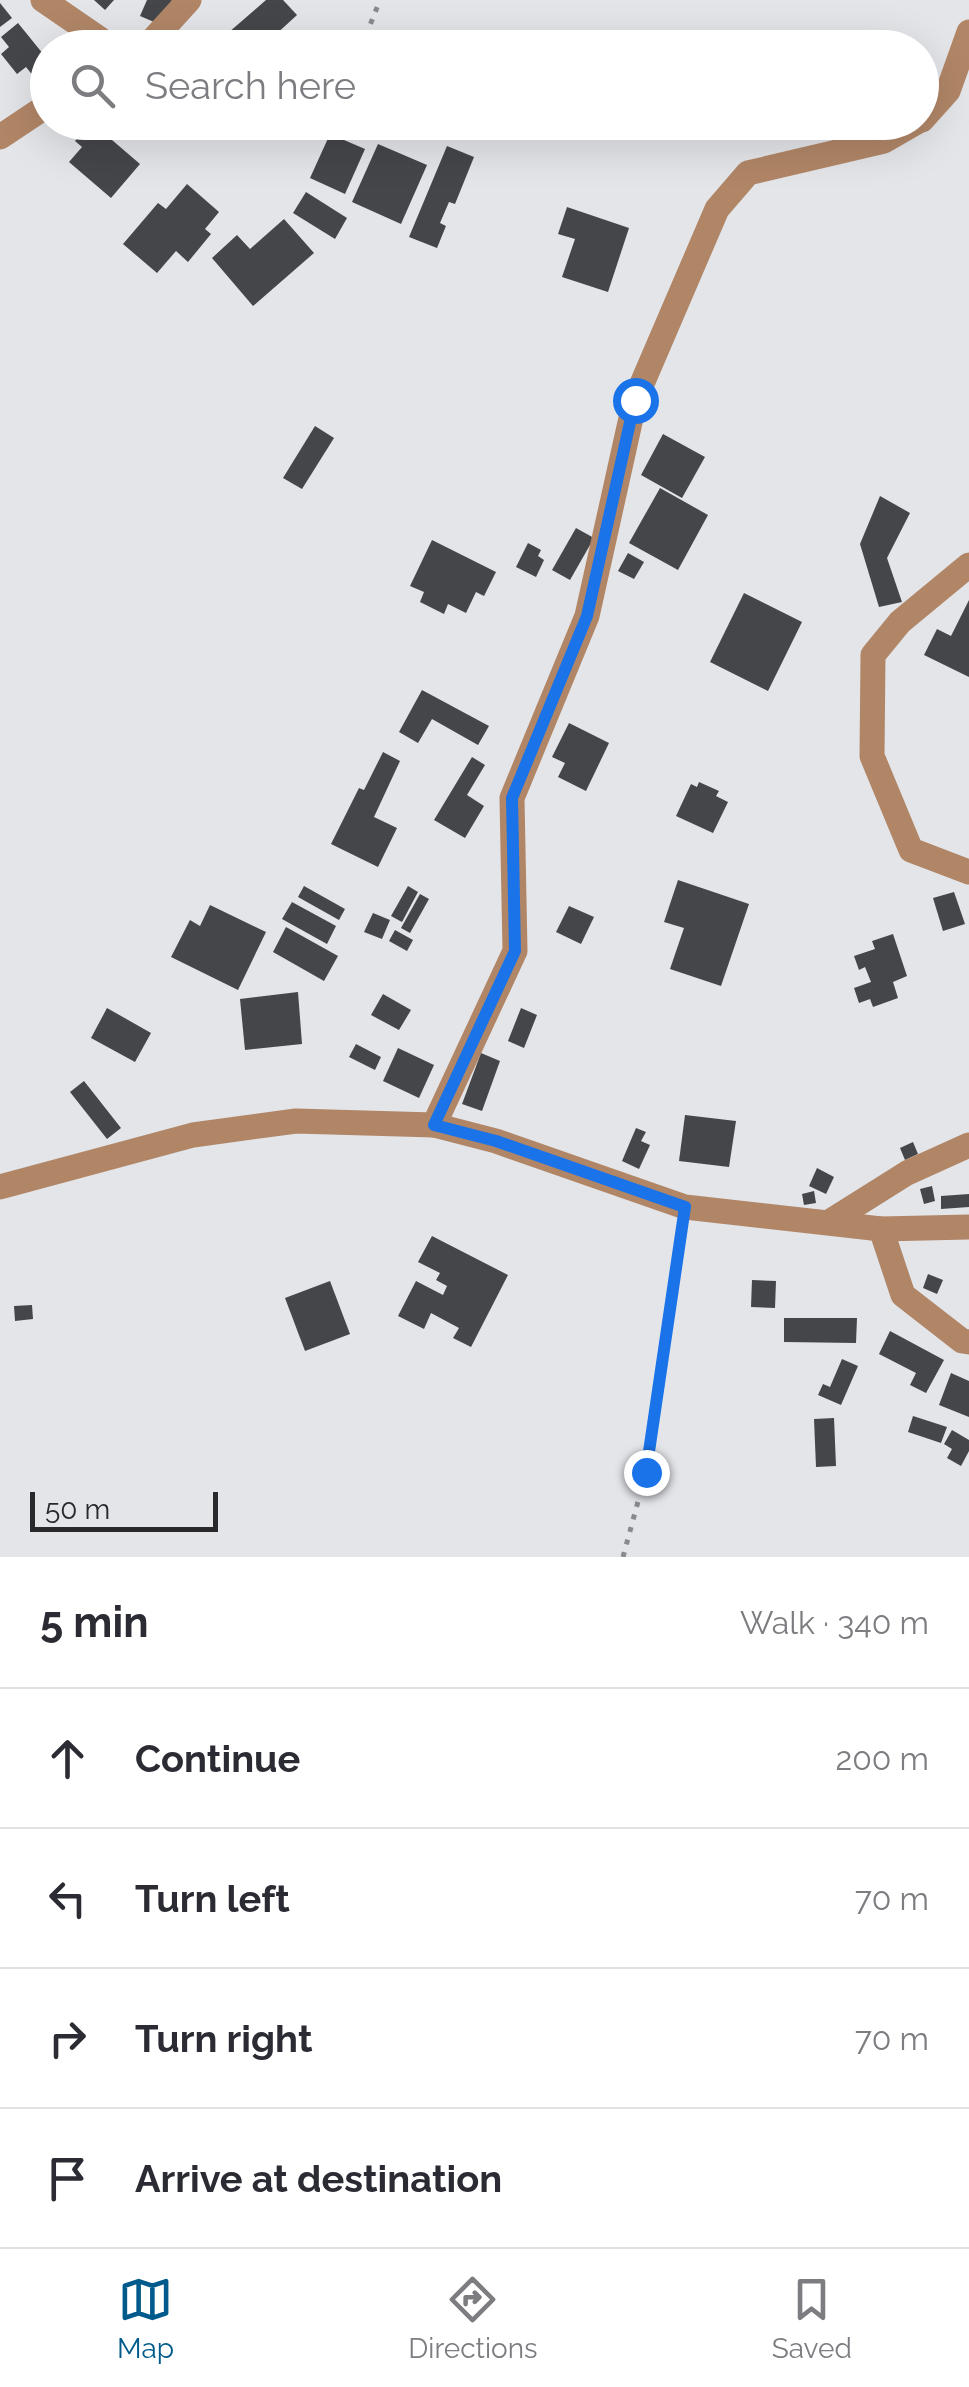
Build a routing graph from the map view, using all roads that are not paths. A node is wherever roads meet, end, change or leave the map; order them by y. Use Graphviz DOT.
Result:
graph roads {
  1 [pos="43,0"];
  2 [pos="189,0"];
  3 [pos="87,30"];
  4 [pos="162,30"];
  5 [pos="969,32"];
  6 [pos="939,100"];
  7 [pos="30,118"];
  8 [pos="0,138"];
  9 [pos="886,140"];
  10 [pos="969,565"];
  11 [pos="969,872"];
  12 [pos="434,1125"];
  13 [pos="969,1144"];
  14 [pos="0,1187"];
  15 [pos="829,1222"];
  16 [pos="969,1227"];
  17 [pos="880,1229"];
  18 [pos="969,1342"];
  1 -- 3 [label="street"];
  2 -- 4 [label="street"];
  5 -- 6 [label="street"];
  7 -- 8 [label="street"];
  9 -- 12 [label="street"];
  10 -- 11 [label="street"];
  12 -- 14 [label="street"];
  12 -- 15 [label="street"];
  13 -- 15 [label="street"];
  15 -- 17 [label="street"];
  16 -- 17 [label="street"];
  17 -- 18 [label="street"];
}
